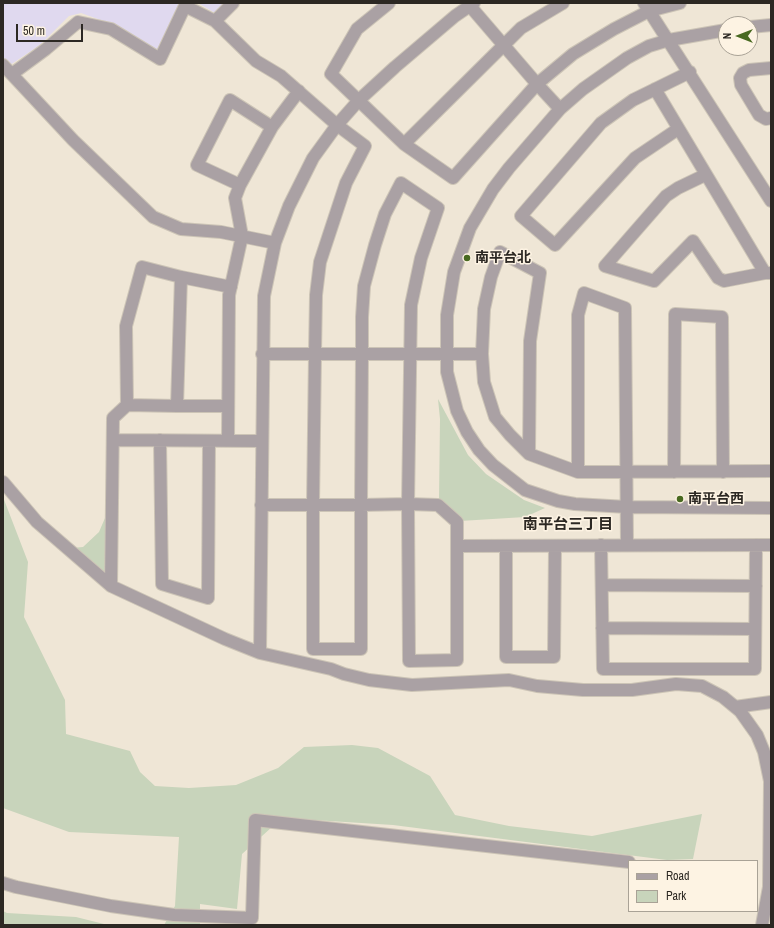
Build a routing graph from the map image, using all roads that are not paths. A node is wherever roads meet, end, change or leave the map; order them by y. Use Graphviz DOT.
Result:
graph roads {
  1 [pos="233,3"];
  2 [pos="389,3"];
  3 [pos="563,3"];
  4 [pos="680,3"];
  5 [pos="472,4"];
  6 [pos="647,7"];
  7 [pos="215,21"];
  8 [pos="771,25"];
  9 [pos="758,26"];
  10 [pos="718,31"];
  11 [pos="669,40"];
  12 [pos="503,45"];
  13 [pos="3,65"];
  14 [pos="771,68"];
  15 [pos="690,72"];
  16 [pos="12,74"];
  17 [pos="536,84"];
  18 [pos="655,89"];
  19 [pos="299,91"];
  20 [pos="359,100"];
  21 [pos="560,109"];
  22 [pos="771,118"];
  23 [pos="337,126"];
  24 [pos="272,127"];
  25 [pos="678,129"];
  26 [pos="404,144"];
  27 [pos="705,174"];
  28 [pos="240,185"];
  29 [pos="771,201"];
  30 [pos="242,236"];
  31 [pos="275,243"];
  32 [pos="768,273"];
  33 [pos="181,277"];
  34 [pos="231,287"];
  35 [pos="262,354"];
  36 [pos="315,354"];
  37 [pos="362,354"];
  38 [pos="410,354"];
  39 [pos="446,354"];
  40 [pos="482,354"];
  41 [pos="127,404"];
  42 [pos="176,406"];
  43 [pos="228,406"];
  44 [pos="113,440"];
  45 [pos="160,440"];
  46 [pos="209,440"];
  47 [pos="228,441"];
  48 [pos="262,441"];
  49 [pos="529,454"];
  50 [pos="771,471"];
  51 [pos="578,472"];
  52 [pos="674,472"];
  53 [pos="723,472"];
  54 [pos="626,473"];
  55 [pos="3,482"];
  56 [pos="408,504"];
  57 [pos="261,505"];
  58 [pos="313,505"];
  59 [pos="361,505"];
  60 [pos="627,507"];
  61 [pos="771,508"];
  62 [pos="601,545"];
  63 [pos="627,545"];
  64 [pos="756,545"];
  65 [pos="771,545"];
  66 [pos="457,546"];
  67 [pos="506,546"];
  68 [pos="555,546"];
  69 [pos="602,585"];
  70 [pos="111,586"];
  71 [pos="756,586"];
  72 [pos="602,628"];
  73 [pos="755,628"];
  74 [pos="260,653"];
  75 [pos="771,702"];
  76 [pos="735,707"];
  77 [pos="771,834"];
  78 [pos="628,862"];
  79 [pos="3,883"];
  80 [pos="762,925"];
  1 -- 7 [label="street"];
  2 -- 20 [label="street"];
  3 -- 12 [label="street"];
  4 -- 6 [label="street"];
  5 -- 12 [label="street"];
  5 -- 20 [label="street"];
  6 -- 11 [label="street"];
  6 -- 17 [label="street"];
  7 -- 16 [label="street"];
  7 -- 19 [label="street"];
  8 -- 9 [label="street"];
  10 -- 11 [label="street"];
  11 -- 15 [label="street"];
  11 -- 21 [label="street"];
  12 -- 17 [label="street"];
  12 -- 26 [label="street"];
  13 -- 16 [label="street"];
  14 -- 22 [label="street"];
  15 -- 18 [label="street"];
  15 -- 29 [label="street"];
  16 -- 30 [label="street"];
  17 -- 21 [label="street"];
  17 -- 26 [label="street"];
  18 -- 25 [label="street"];
  18 -- 25 [label="street"];
  19 -- 23 [label="street"];
  19 -- 24 [label="street"];
  20 -- 23 [label="street"];
  20 -- 26 [label="street"];
  21 -- 39 [label="street"];
  23 -- 31 [label="street"];
  23 -- 36 [label="street"];
  24 -- 28 [label="street"];
  24 -- 28 [label="street"];
  25 -- 27 [label="street"];
  27 -- 32 [label="street"];
  27 -- 32 [label="street"];
  28 -- 30 [label="street"];
  30 -- 31 [label="street"];
  30 -- 34 [label="street"];
  31 -- 35 [label="street"];
  33 -- 34 [label="street"];
  33 -- 41 [label="street"];
  33 -- 42 [label="street"];
  34 -- 43 [label="street"];
  35 -- 36 [label="street"];
  35 -- 48 [label="street"];
  36 -- 37 [label="street"];
  36 -- 58 [label="street"];
  37 -- 38 [label="street"];
  37 -- 38 [label="street"];
  37 -- 59 [label="street"];
  38 -- 39 [label="street"];
  38 -- 56 [label="street"];
  39 -- 40 [label="street"];
  39 -- 60 [label="street"];
  40 -- 49 [label="street"];
  40 -- 49 [label="street"];
  41 -- 42 [label="street"];
  41 -- 44 [label="street"];
  42 -- 43 [label="street"];
  43 -- 47 [label="street"];
  44 -- 45 [label="street"];
  44 -- 70 [label="street"];
  45 -- 46 [label="street"];
  45 -- 46 [label="street"];
  46 -- 47 [label="street"];
  47 -- 48 [label="street"];
  48 -- 57 [label="street"];
  49 -- 51 [label="street"];
  50 -- 53 [label="street"];
  51 -- 54 [label="street"];
  51 -- 54 [label="street"];
  52 -- 53 [label="street"];
  52 -- 53 [label="street"];
  52 -- 54 [label="street"];
  54 -- 60 [label="street"];
  55 -- 70 [label="street"];
  56 -- 59 [label="street"];
  56 -- 66 [label="street"];
  56 -- 66 [label="street"];
  57 -- 58 [label="street"];
  57 -- 74 [label="street"];
  58 -- 59 [label="street"];
  58 -- 59 [label="street"];
  60 -- 61 [label="street"];
  60 -- 63 [label="street"];
  62 -- 63 [label="street"];
  62 -- 68 [label="street"];
  62 -- 69 [label="street"];
  63 -- 64 [label="street"];
  64 -- 65 [label="street"];
  64 -- 71 [label="street"];
  66 -- 67 [label="street"];
  67 -- 68 [label="street"];
  67 -- 68 [label="street"];
  69 -- 71 [label="street"];
  69 -- 72 [label="street"];
  70 -- 74 [label="street"];
  71 -- 73 [label="street"];
  72 -- 73 [label="street"];
  72 -- 73 [label="street"];
  74 -- 76 [label="street"];
  75 -- 76 [label="street"];
  76 -- 77 [label="street"];
  77 -- 80 [label="street"];
  78 -- 79 [label="street"];
}
